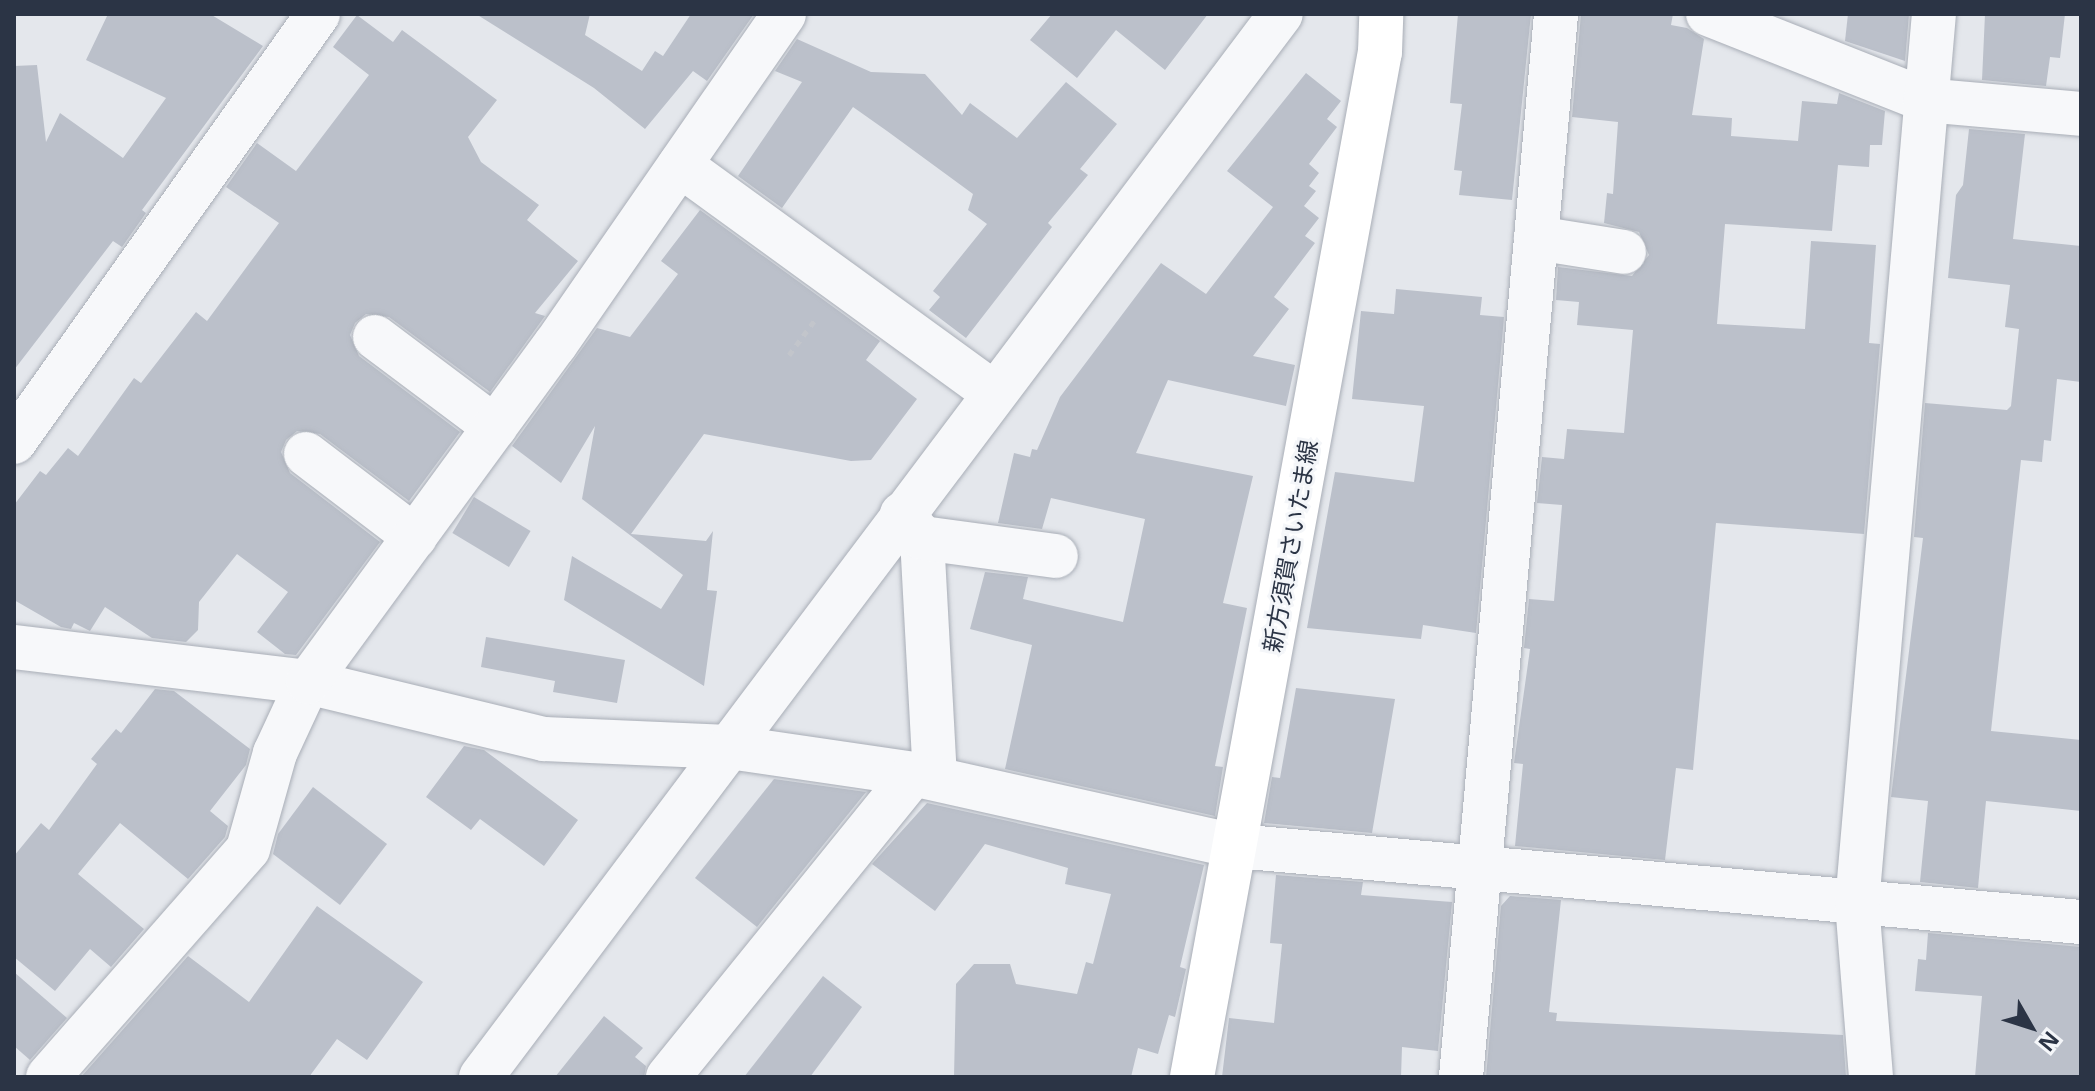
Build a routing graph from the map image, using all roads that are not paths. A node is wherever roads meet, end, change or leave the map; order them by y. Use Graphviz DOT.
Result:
graph roads {
  1 [pos="318,14"];
  2 [pos="784,14"];
  3 [pos="1281,14"];
  4 [pos="1381,14"];
  5 [pos="1556,14"];
  6 [pos="1708,14"];
  7 [pos="1934,14"];
  8 [pos="1925,100"];
  9 [pos="2081,114"];
  10 [pos="680,165"];
  11 [pos="1536,238"];
  12 [pos="1624,252"];
  13 [pos="375,337"];
  14 [pos="994,393"];
  15 [pos="495,427"];
  16 [pos="14,442"];
  17 [pos="306,454"];
  18 [pos="912,526"];
  19 [pos="415,537"];
  20 [pos="1056,556"];
  21 [pos="14,647"];
  22 [pos="308,682"];
  23 [pos="729,747"];
  24 [pos="924,776"];
  25 [pos="1236,846"];
  26 [pos="1479,870"];
  27 [pos="1857,904"];
  28 [pos="2081,922"];
  29 [pos="48,1077"];
  30 [pos="481,1077"];
  31 [pos="668,1077"];
  32 [pos="1192,1077"];
  33 [pos="1461,1077"];
  34 [pos="1871,1077"];
  1 -- 16 [label="street"];
  2 -- 10 [label="street"];
  3 -- 14 [label="street"];
  4 -- 25 [label="main road, 新方須賀さいたま線"];
  5 -- 11 [label="street"];
  6 -- 8 [label="street"];
  7 -- 8 [label="street"];
  8 -- 9 [label="street"];
  8 -- 27 [label="street"];
  10 -- 14 [label="street"];
  10 -- 15 [label="street"];
  11 -- 12 [label="street"];
  11 -- 26 [label="street"];
  13 -- 15 [label="street"];
  14 -- 18 [label="street"];
  15 -- 19 [label="street"];
  17 -- 19 [label="street"];
  18 -- 20 [label="street"];
  18 -- 23 [label="street"];
  18 -- 24 [label="street"];
  19 -- 22 [label="street"];
  21 -- 22 [label="street"];
  22 -- 23 [label="street"];
  22 -- 29 [label="street"];
  23 -- 24 [label="street"];
  23 -- 30 [label="street"];
  24 -- 25 [label="street"];
  24 -- 31 [label="street"];
  25 -- 26 [label="street"];
  25 -- 32 [label="main road, 新方須賀さいたま線"];
  26 -- 27 [label="street"];
  26 -- 33 [label="street"];
  27 -- 28 [label="street"];
  27 -- 34 [label="street"];
}
